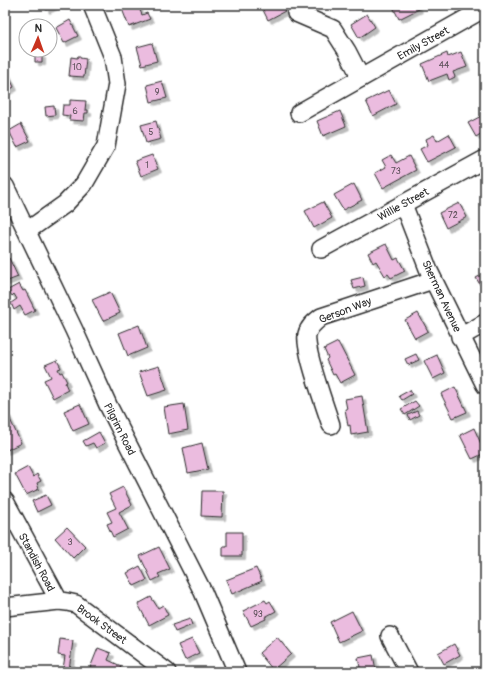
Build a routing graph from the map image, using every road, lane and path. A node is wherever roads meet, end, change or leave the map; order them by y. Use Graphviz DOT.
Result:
graph roads {
  1 [pos="92,5"];
  2 [pos="485,8"];
  3 [pos="296,13"];
  4 [pos="361,78"];
  5 [pos="299,113"];
  6 [pos="485,159"];
  7 [pos="5,186"];
  8 [pos="403,204"];
  9 [pos="27,231"];
  10 [pos="321,249"];
  11 [pos="433,280"];
  12 [pos="485,323"];
  13 [pos="460,337"];
  14 [pos="485,385"];
  15 [pos="331,425"];
  16 [pos="5,501"];
  17 [pos="59,601"];
  18 [pos="5,607"];
  19 [pos="390,636"];
  20 [pos="233,671"];
  21 [pos="167,672"];
  22 [pos="409,672"];
  1 -- 9 [label="street"];
  2 -- 4 [label="street, Emily Street"];
  3 -- 4 [label="street"];
  4 -- 5 [label="street, Emily Street"];
  6 -- 8 [label="street, Willie Street"];
  7 -- 9 [label="street, Pilgrim Road"];
  8 -- 10 [label="street, Willie Street"];
  8 -- 11 [label="street, Sherman Avenue"];
  9 -- 20 [label="street, Pilgrim Road"];
  11 -- 13 [label="street, Sherman Avenue"];
  11 -- 15 [label="street, Gerson Way"];
  12 -- 13 [label="street"];
  13 -- 14 [label="street, Sherman Avenue"];
  16 -- 17 [label="street, Standish Road"];
  17 -- 18 [label="street, Brook Street"];
  17 -- 21 [label="street, Brook Street"];
  19 -- 22 [label="street"];
}
